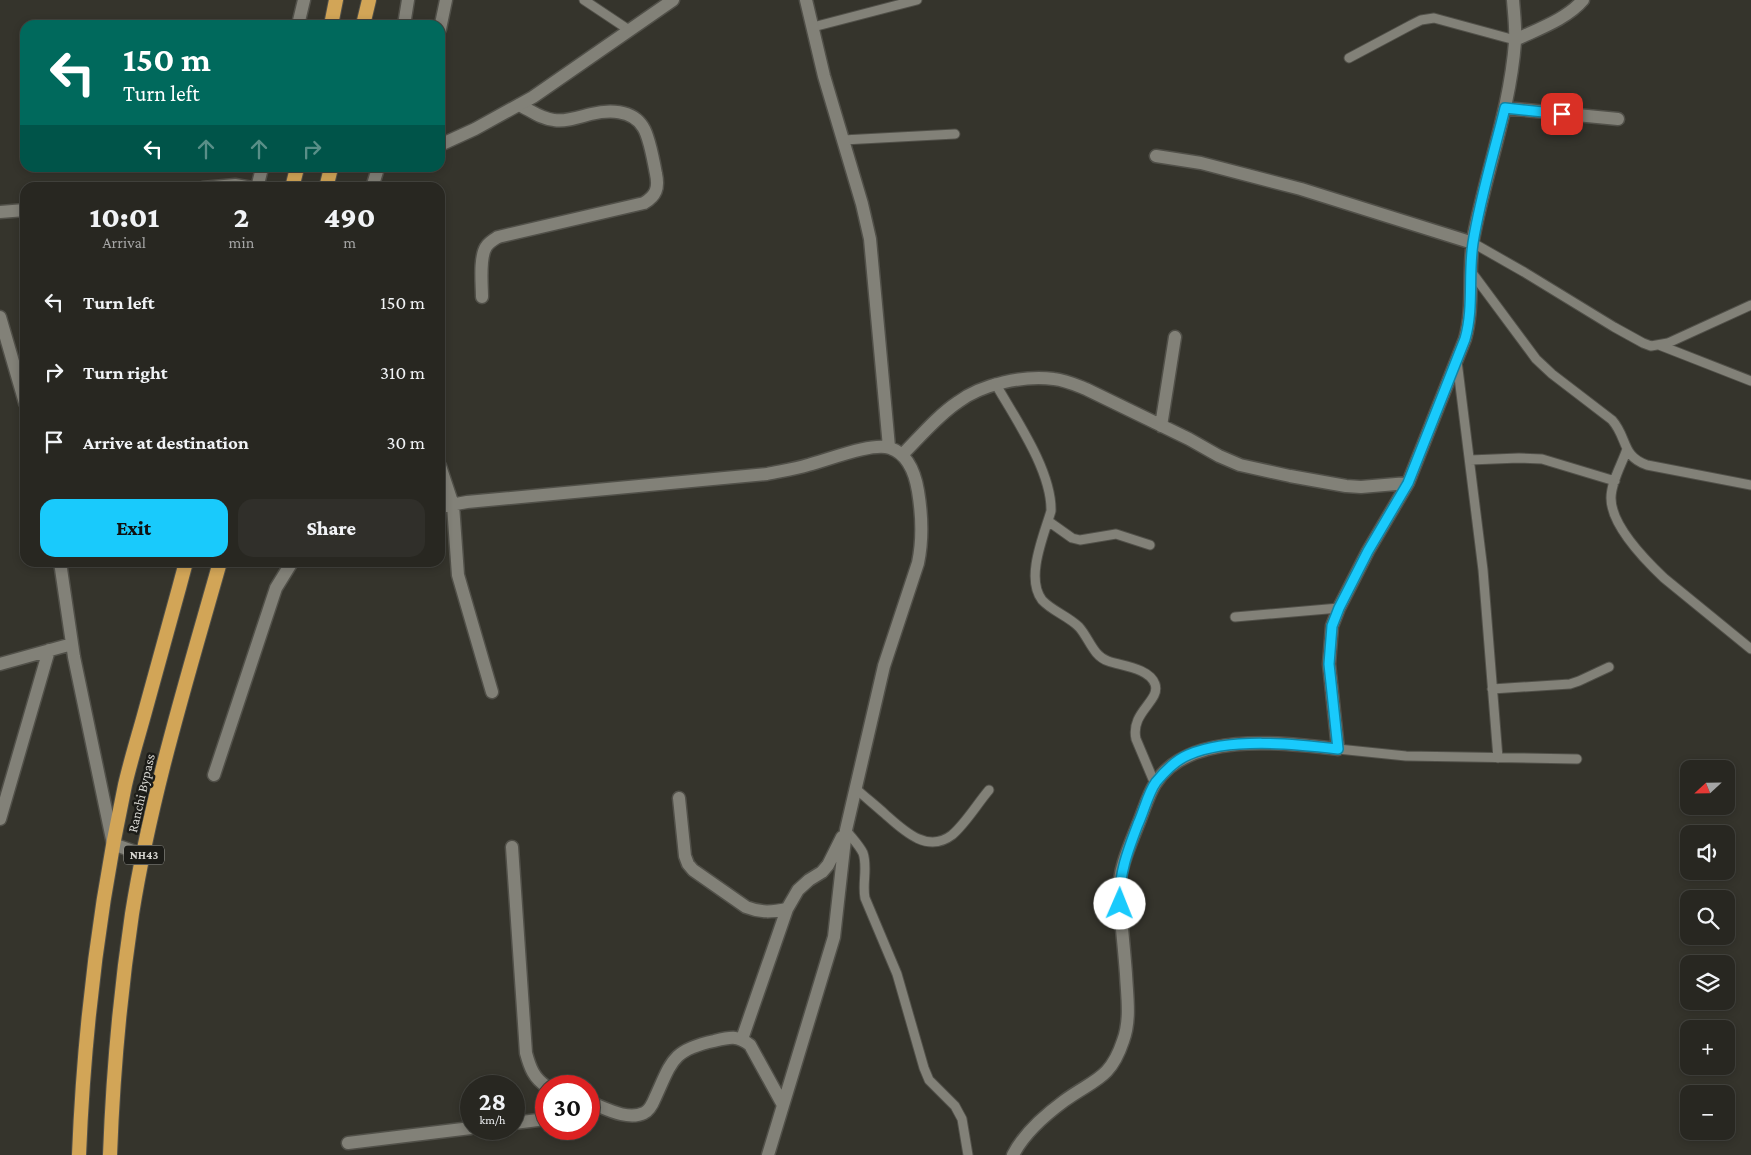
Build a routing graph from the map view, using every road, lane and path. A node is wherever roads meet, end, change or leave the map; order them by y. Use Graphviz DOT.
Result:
graph roads {
  1 [pos="304,0"];
  2 [pos="336,0"];
  3 [pos="369,0"];
  4 [pos="408,0"];
  5 [pos="446,0"];
  6 [pos="584,0"];
  7 [pos="673,0"];
  8 [pos="806,0"];
  9 [pos="917,0"];
  10 [pos="1513,0"];
  11 [pos="1583,0"];
  12 [pos="299,20"];
  13 [pos="332,20"];
  14 [pos="365,20"];
  15 [pos="405,20"];
  16 [pos="442,20"];
  17 [pos="813,27"];
  18 [pos="628,30"];
  19 [pos="1516,40"];
  20 [pos="1349,58"];
  21 [pos="519,105"];
  22 [pos="1505,108"];
  23 [pos="1618,119"];
  24 [pos="955,134"];
  25 [pos="843,140"];
  26 [pos="445,142"];
  27 [pos="1156,156"];
  28 [pos="20,210"];
  29 [pos="0,212"];
  30 [pos="1473,243"];
  31 [pos="1470,269"];
  32 [pos="482,298"];
  33 [pos="1751,306"];
  34 [pos="0,317"];
  35 [pos="1175,337"];
  36 [pos="1659,345"];
  37 [pos="1457,359"];
  38 [pos="1751,381"];
  39 [pos="995,384"];
  40 [pos="20,386"];
  41 [pos="1161,426"];
  42 [pos="889,447"];
  43 [pos="1627,449"];
  44 [pos="902,455"];
  45 [pos="1470,460"];
  46 [pos="445,481"];
  47 [pos="1615,481"];
  48 [pos="1408,483"];
  49 [pos="1751,485"];
  50 [pos="453,505"];
  51 [pos="445,506"];
  52 [pos="1048,521"];
  53 [pos="1150,545"];
  54 [pos="61,567"];
  55 [pos="185,567"];
  56 [pos="219,567"];
  57 [pos="289,567"];
  58 [pos="1339,608"];
  59 [pos="1235,617"];
  60 [pos="72,644"];
  61 [pos="1751,649"];
  62 [pos="49,650"];
  63 [pos="0,664"];
  64 [pos="1609,667"];
  65 [pos="1492,689"];
  66 [pos="492,692"];
  67 [pos="1338,749"];
  68 [pos="1498,758"];
  69 [pos="1577,759"];
  70 [pos="214,775"];
  71 [pos="1155,784"];
  72 [pos="855,788"];
  73 [pos="989,790"];
  74 [pos="679,798"];
  75 [pos="0,819"];
  76 [pos="846,830"];
  77 [pos="113,844"];
  78 [pos="512,847"];
  79 [pos="144,855"];
  80 [pos="787,909"];
  81 [pos="742,1039"];
  82 [pos="535,1076"];
  83 [pos="783,1105"];
  84 [pos="600,1108"];
  85 [pos="460,1129"];
  86 [pos="348,1143"];
  87 [pos="79,1155"];
  88 [pos="110,1155"];
  89 [pos="768,1155"];
  90 [pos="968,1155"];
  91 [pos="1013,1155"];
  1 -- 12 [label="street"];
  2 -- 13 [label="highway"];
  3 -- 14 [label="highway"];
  4 -- 15 [label="street"];
  5 -- 16 [label="street"];
  6 -- 18 [label="lane"];
  7 -- 18 [label="street"];
  8 -- 17 [label="street"];
  9 -- 17 [label="lane"];
  10 -- 19 [label="street"];
  11 -- 19 [label="street"];
  17 -- 25 [label="street"];
  18 -- 21 [label="street"];
  19 -- 20 [label="lane"];
  19 -- 22 [label="street"];
  21 -- 26 [label="street"];
  21 -- 32 [label="street"];
  22 -- 23 [label="street"];
  22 -- 30 [label="street"];
  24 -- 25 [label="lane"];
  25 -- 42 [label="street"];
  27 -- 30 [label="street"];
  28 -- 29 [label="street"];
  30 -- 31 [label="street"];
  30 -- 36 [label="lane"];
  31 -- 37 [label="street"];
  31 -- 43 [label="lane"];
  33 -- 36 [label="lane"];
  34 -- 40 [label="street"];
  35 -- 41 [label="street"];
  36 -- 38 [label="lane"];
  37 -- 45 [label="lane"];
  37 -- 48 [label="street"];
  39 -- 41 [label="street"];
  39 -- 44 [label="street"];
  39 -- 52 [label="lane"];
  41 -- 48 [label="street"];
  42 -- 44 [label="street"];
  42 -- 50 [label="street"];
  43 -- 47 [label="lane"];
  43 -- 49 [label="lane"];
  44 -- 72 [label="street"];
  45 -- 47 [label="lane"];
  45 -- 65 [label="lane"];
  46 -- 50 [label="street"];
  47 -- 61 [label="lane"];
  48 -- 58 [label="street"];
  50 -- 51 [label="street"];
  50 -- 66 [label="street"];
  52 -- 53 [label="lane"];
  52 -- 71 [label="lane"];
  54 -- 60 [label="street"];
  55 -- 77 [label="highway, Ranchi Bypass / NH43"];
  56 -- 79 [label="highway, Ranchi Bypass / NH43"];
  57 -- 70 [label="street"];
  58 -- 59 [label="lane"];
  58 -- 67 [label="street"];
  60 -- 62 [label="street"];
  60 -- 77 [label="street"];
  62 -- 63 [label="street"];
  62 -- 75 [label="street"];
  64 -- 65 [label="lane"];
  65 -- 68 [label="lane"];
  67 -- 68 [label="lane"];
  67 -- 71 [label="street"];
  68 -- 69 [label="lane"];
  71 -- 91 [label="street"];
  72 -- 73 [label="lane"];
  72 -- 76 [label="street"];
  74 -- 80 [label="street"];
  76 -- 80 [label="street"];
  76 -- 83 [label="street"];
  76 -- 90 [label="lane"];
  77 -- 79 [label="street"];
  77 -- 87 [label="highway, Ranchi Bypass / NH43"];
  78 -- 82 [label="street"];
  79 -- 88 [label="highway, Ranchi Bypass / NH43"];
  80 -- 81 [label="street"];
  81 -- 83 [label="street"];
  81 -- 84 [label="street"];
  83 -- 89 [label="street"];
  85 -- 86 [label="street"];
}
